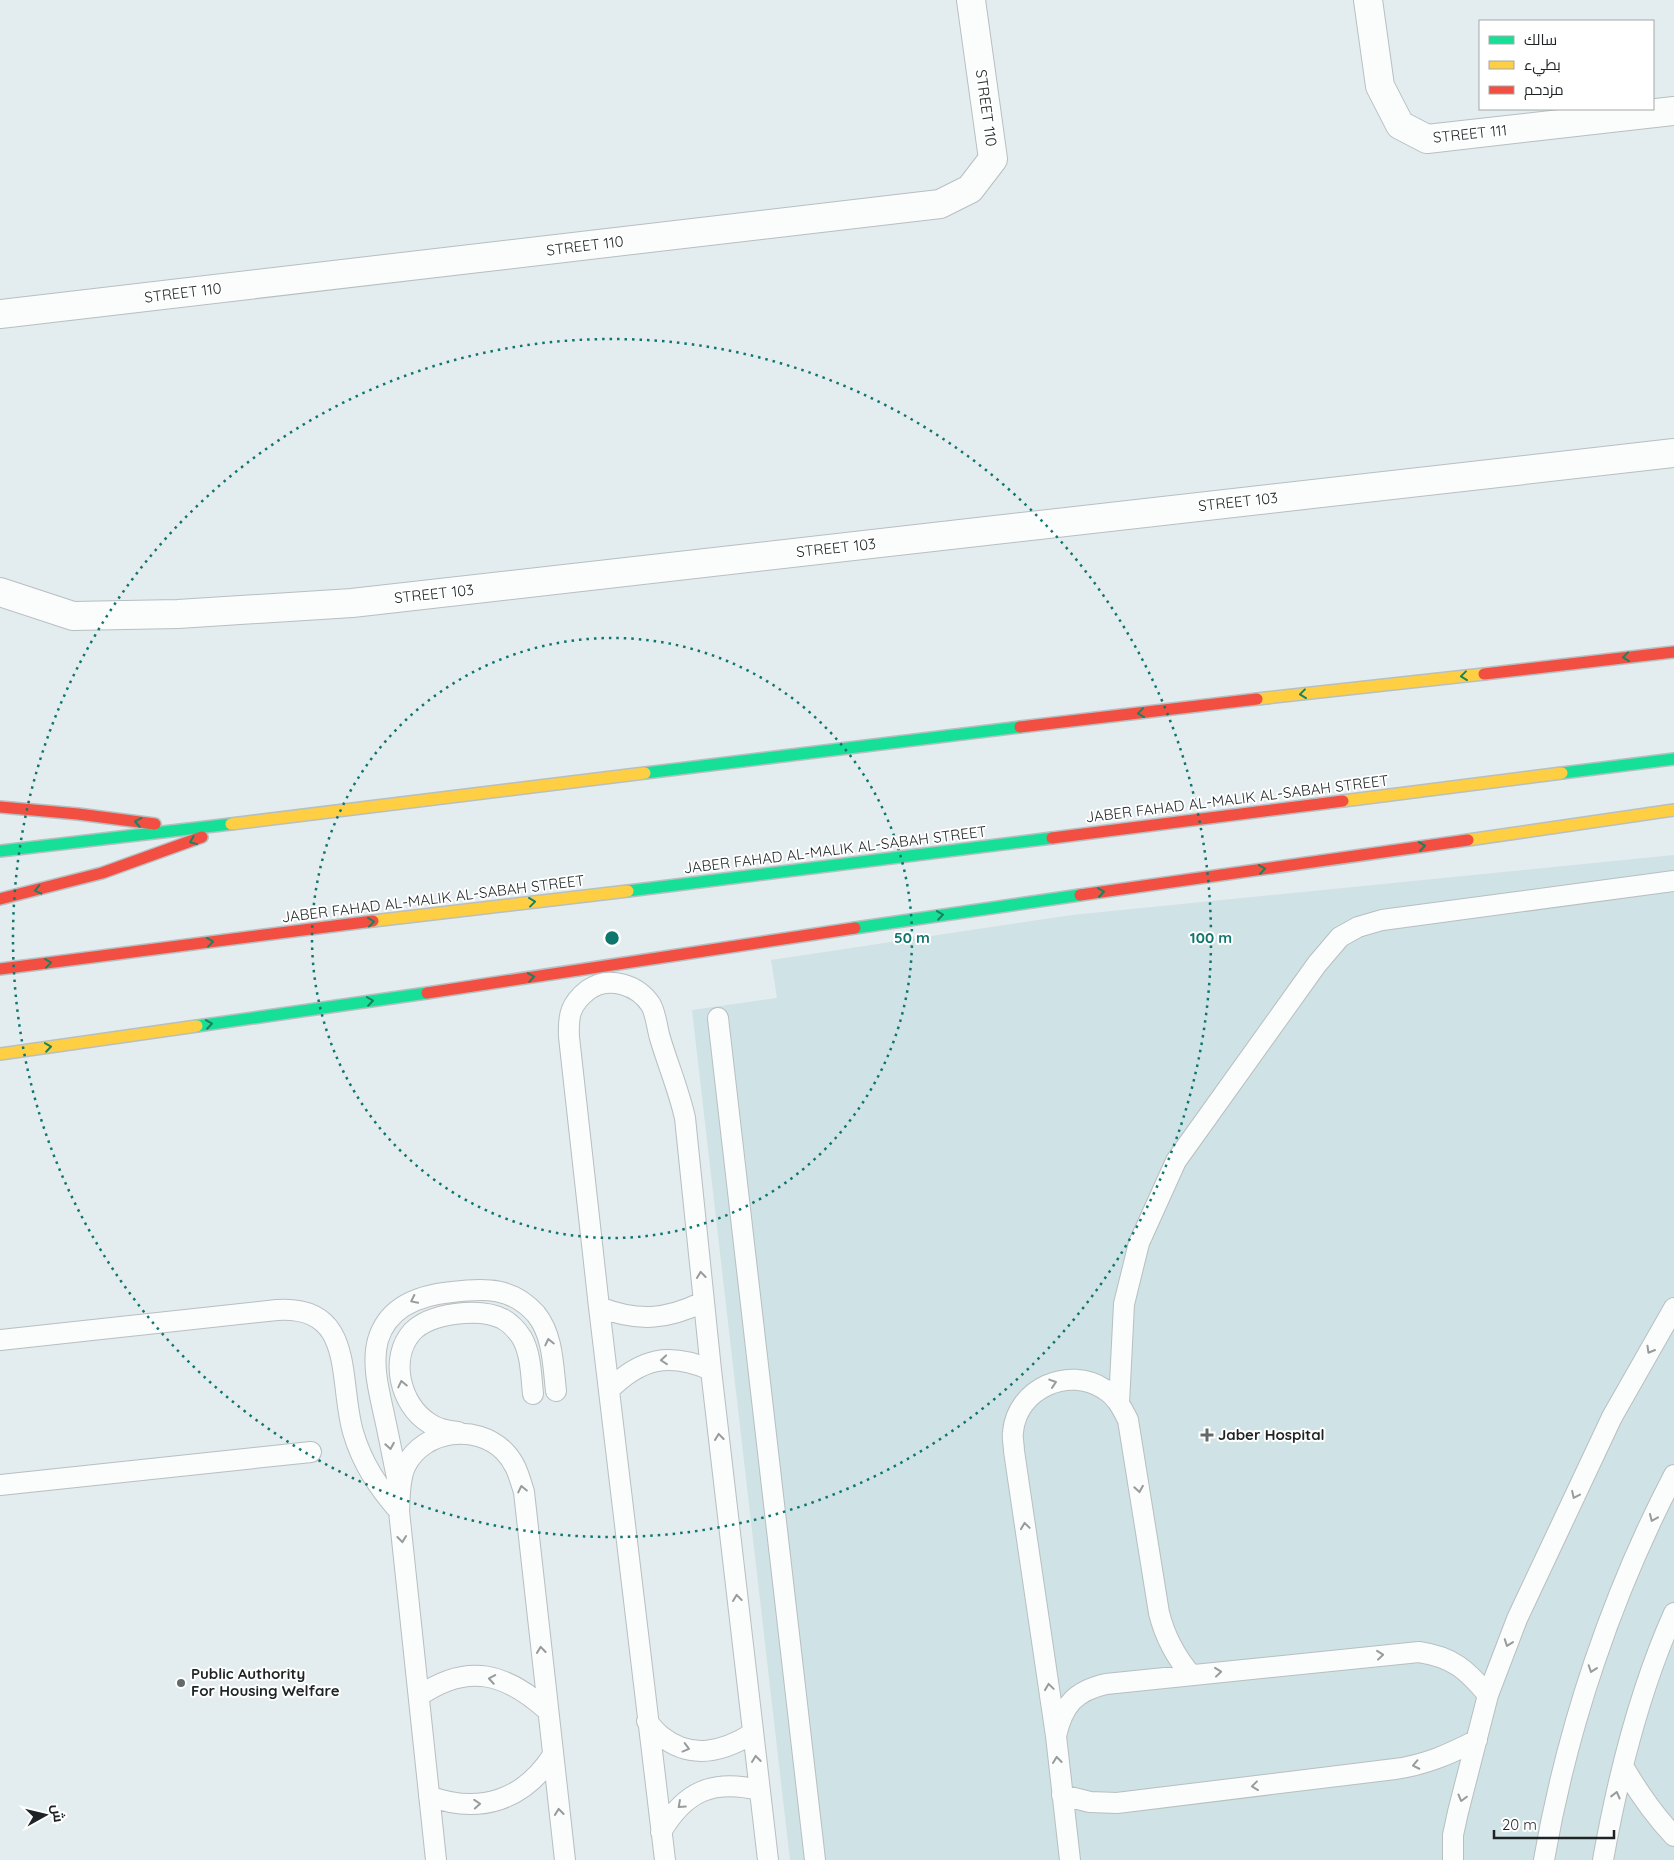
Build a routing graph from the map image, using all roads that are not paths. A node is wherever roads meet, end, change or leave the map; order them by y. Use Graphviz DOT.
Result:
graph roads {
  1 [pos="972,0"];
  2 [pos="1368,0"];
  3 [pos="1674,111"];
  4 [pos="0,314"];
  5 [pos="1674,453"];
  6 [pos="0,592"];
  7 [pos="1674,652"];
  8 [pos="1674,758"];
  9 [pos="0,807"];
  10 [pos="1674,810"];
  11 [pos="238,822"];
  12 [pos="186,830"];
  13 [pos="0,851"];
  14 [pos="1674,881"];
  15 [pos="0,899"];
  16 [pos="0,969"];
  17 [pos="718,1018"];
  18 [pos="0,1054"];
  19 [pos="704,1302"];
  20 [pos="599,1307"];
  21 [pos="1674,1308"];
  22 [pos="0,1340"];
  23 [pos="711,1370"];
  24 [pos="556,1390"];
  25 [pos="609,1390"];
  26 [pos="533,1394"];
  27 [pos="1120,1403"];
  28 [pos="462,1432"];
  29 [pos="311,1452"];
  30 [pos="1674,1474"];
  31 [pos="0,1485"];
  32 [pos="400,1489"];
  33 [pos="399,1511"];
  34 [pos="1674,1613"];
  35 [pos="1191,1675"];
  36 [pos="1488,1695"];
  37 [pos="419,1696"];
  38 [pos="548,1711"];
  39 [pos="647,1721"];
  40 [pos="753,1733"];
  41 [pos="1056,1736"];
  42 [pos="1477,1740"];
  43 [pos="553,1755"];
  44 [pos="1623,1766"];
  45 [pos="759,1790"];
  46 [pos="1062,1795"];
  47 [pos="430,1796"];
  48 [pos="661,1832"];
  49 [pos="1674,1836"];
  50 [pos="1451,1859"];
  51 [pos="436,1860"];
  52 [pos="565,1860"];
  53 [pos="664,1860"];
  54 [pos="768,1860"];
  55 [pos="815,1860"];
  56 [pos="1070,1860"];
  57 [pos="1544,1860"];
  58 [pos="1603,1860"];
  1 -- 4 [label="street, STREET 110"];
  2 -- 3 [label="street, STREET 111"];
  5 -- 6 [label="street, STREET 103"];
  7 -- 11 [label="main road, one-way"];
  16 -- 8 [label="main road, JABER FAHAD AL-MALIK AL-SABAH STREET, one-way"];
  12 -- 9 [label="main road, one-way"];
  18 -- 10 [label="main road, one-way"];
  11 -- 12 [label="main road"];
  11 -- 15 [label="main road, one-way"];
  12 -- 13 [label="main road"];
  14 -- 27 [label="lane"];
  17 -- 55 [label="lane"];
  19 -- 20 [label="lane"];
  19 -- 20 [label="lane, one-way"];
  19 -- 23 [label="lane"];
  20 -- 25 [label="lane"];
  21 -- 36 [label="lane, one-way"];
  22 -- 33 [label="lane"];
  23 -- 25 [label="lane, one-way"];
  40 -- 23 [label="lane, one-way"];
  24 -- 32 [label="lane, one-way"];
  25 -- 39 [label="lane"];
  28 -- 26 [label="lane, one-way"];
  27 -- 35 [label="lane, one-way"];
  41 -- 27 [label="lane, one-way"];
  28 -- 32 [label="lane"];
  38 -- 28 [label="lane, one-way"];
  29 -- 31 [label="lane"];
  30 -- 57 [label="lane, one-way"];
  32 -- 33 [label="lane"];
  33 -- 37 [label="lane, one-way"];
  34 -- 44 [label="lane"];
  35 -- 36 [label="lane, one-way"];
  35 -- 41 [label="lane"];
  36 -- 42 [label="lane"];
  38 -- 37 [label="lane, one-way"];
  37 -- 47 [label="lane"];
  38 -- 43 [label="lane"];
  39 -- 40 [label="lane, one-way"];
  39 -- 48 [label="lane"];
  45 -- 40 [label="lane, one-way"];
  46 -- 41 [label="lane, one-way"];
  42 -- 46 [label="lane, one-way"];
  42 -- 50 [label="lane, one-way"];
  47 -- 43 [label="lane, one-way"];
  52 -- 43 [label="lane, one-way"];
  44 -- 49 [label="lane"];
  58 -- 44 [label="lane, one-way"];
  45 -- 48 [label="lane, one-way"];
  45 -- 54 [label="lane"];
  46 -- 56 [label="lane"];
  47 -- 51 [label="lane"];
  48 -- 53 [label="lane"];
}
